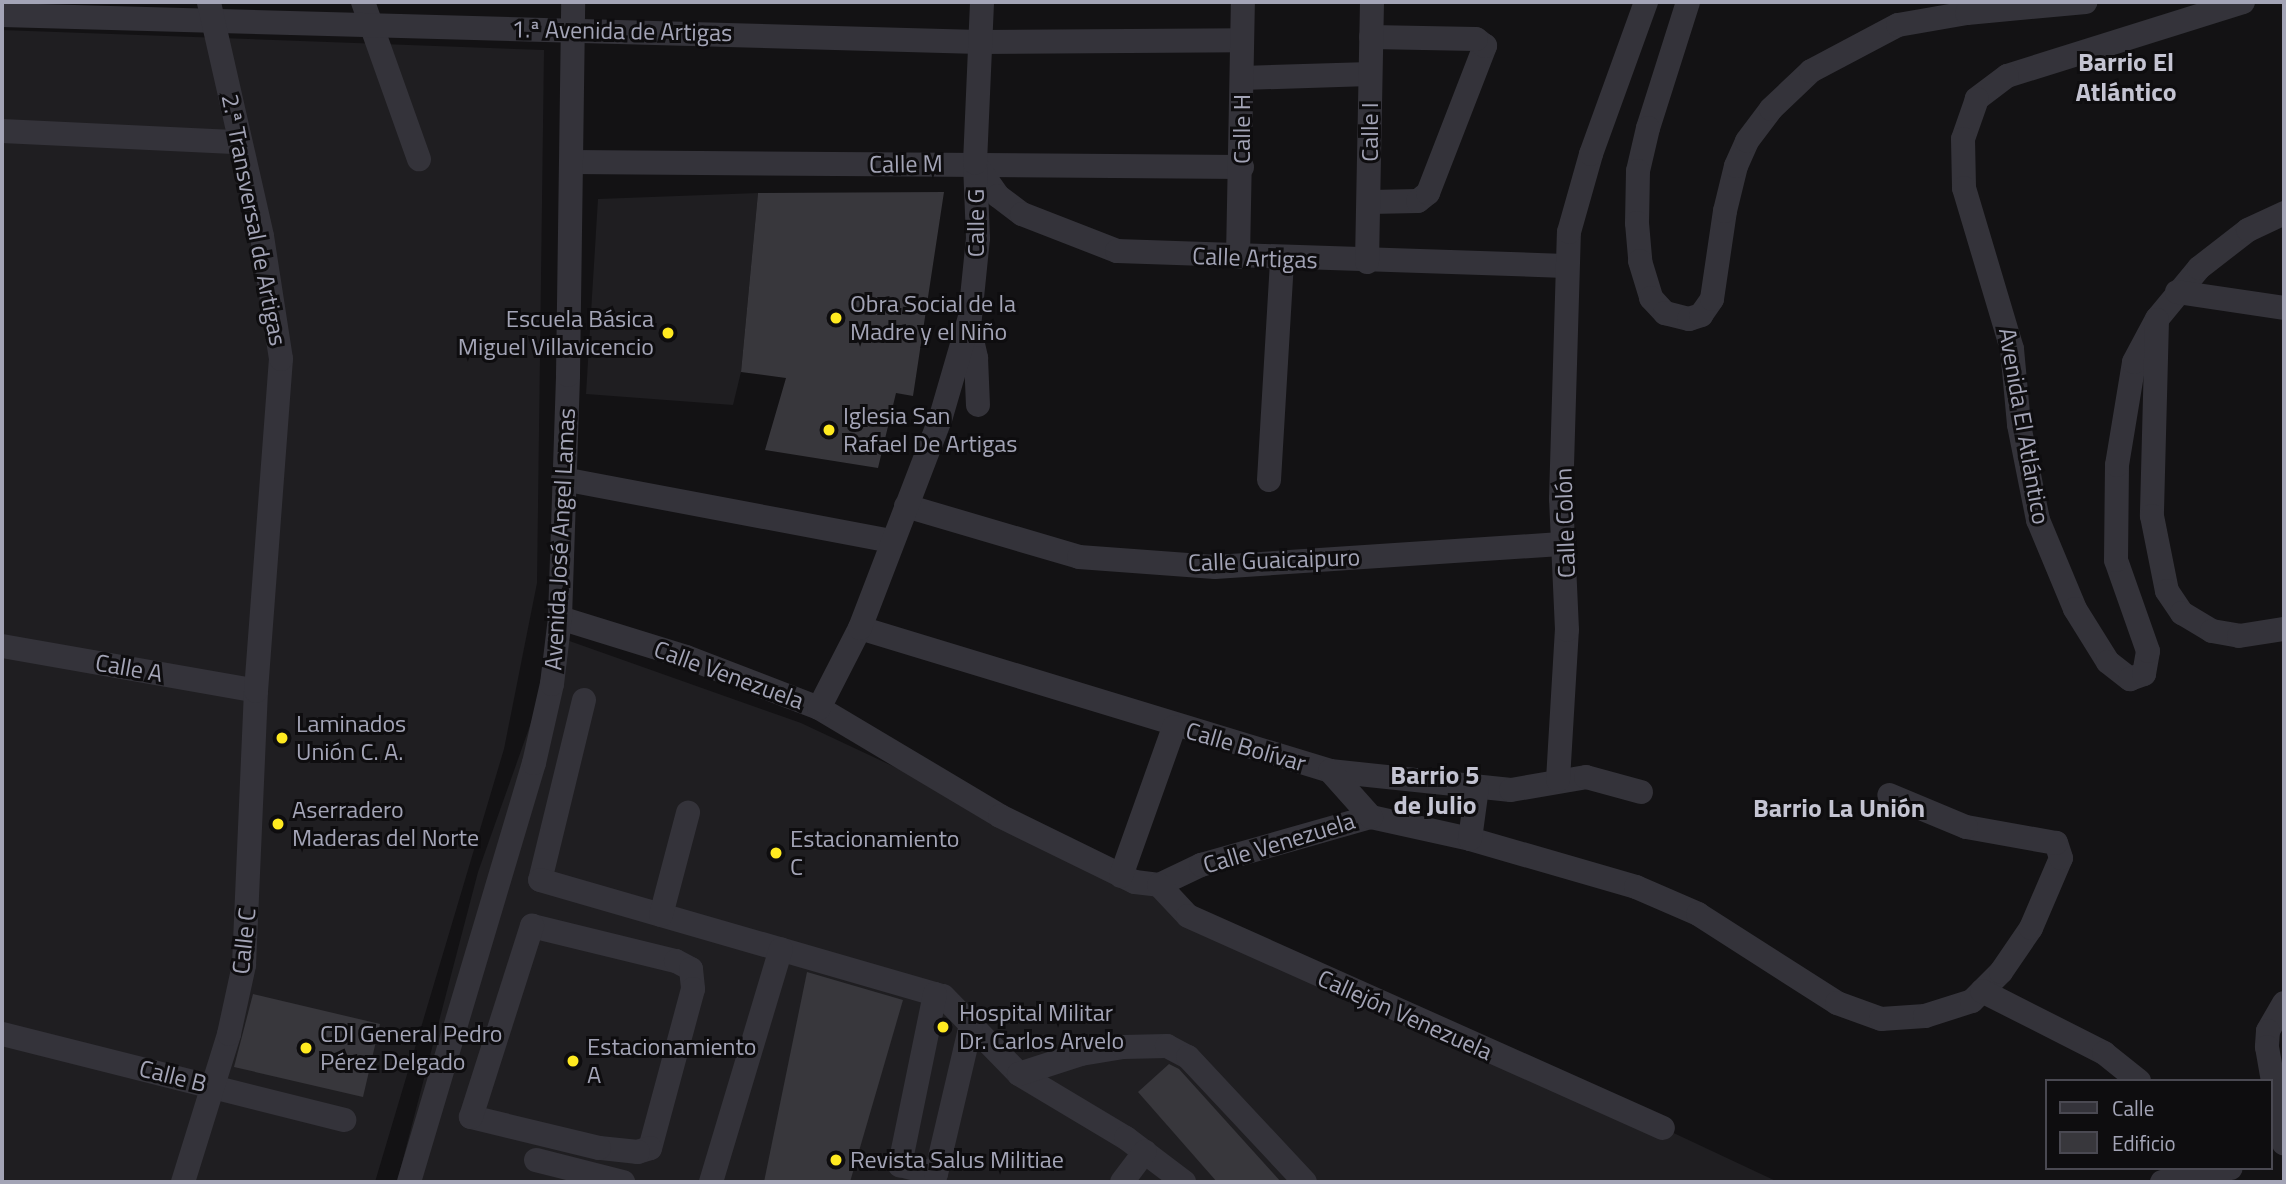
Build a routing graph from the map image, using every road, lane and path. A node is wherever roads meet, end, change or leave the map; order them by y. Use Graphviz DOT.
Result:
graph roads {
  1 [pos="363,2"];
  2 [pos="573,2"];
  3 [pos="982,2"];
  4 [pos="1243,2"];
  5 [pos="1373,2"];
  6 [pos="1646,2"];
  7 [pos="1688,2"];
  8 [pos="2085,2"];
  9 [pos="2243,2"];
  10 [pos="211,10"];
  11 [pos="2,15"];
  12 [pos="369,26"];
  13 [pos="572,30"];
  14 [pos="1371,37"];
  15 [pos="1242,40"];
  16 [pos="980,42"];
  17 [pos="1370,74"];
  18 [pos="1242,79"];
  19 [pos="2,131"];
  20 [pos="239,142"];
  21 [pos="419,159"];
  22 [pos="571,162"];
  23 [pos="975,163"];
  24 [pos="1242,167"];
  25 [pos="1370,202"];
  26 [pos="2284,213"];
  27 [pos="1238,257"];
  28 [pos="1282,258"];
  29 [pos="1367,262"];
  30 [pos="1566,265"];
  31 [pos="2177,292"];
  32 [pos="2284,308"];
  33 [pos="2157,319"];
  34 [pos="968,323"];
  35 [pos="978,405"];
  36 [pos="563,479"];
  37 [pos="1269,480"];
  38 [pos="906,506"];
  39 [pos="891,541"];
  40 [pos="1564,544"];
  41 [pos="560,618"];
  42 [pos="860,628"];
  43 [pos="2284,628"];
  44 [pos="2,646"];
  45 [pos="256,691"];
  46 [pos="584,700"];
  47 [pos="819,708"];
  48 [pos="1174,727"];
  49 [pos="1330,771"];
  50 [pos="1558,780"];
  51 [pos="1477,788"];
  52 [pos="1642,792"];
  53 [pos="1889,795"];
  54 [pos="688,813"];
  55 [pos="1371,817"];
  56 [pos="1470,839"];
  57 [pos="1121,876"];
  58 [pos="1159,885"];
  59 [pos="661,915"];
  60 [pos="781,949"];
  61 [pos="1982,991"];
  62 [pos="935,994"];
  63 [pos="2284,1003"];
  64 [pos="971,1025"];
  65 [pos="2,1034"];
  66 [pos="1019,1074"];
  67 [pos="2136,1079"];
  68 [pos="214,1086"];
  69 [pos="344,1120"];
  70 [pos="1663,1128"];
  71 [pos="542,1135"];
  72 [pos="2284,1144"];
  73 [pos="1145,1152"];
  74 [pos="2221,1170"];
  75 [pos="534,1171"];
  76 [pos="183,1182"];
  77 [pos="409,1182"];
  78 [pos="622,1182"];
  79 [pos="711,1182"];
  80 [pos="1122,1182"];
  81 [pos="1183,1182"];
  82 [pos="1305,1182"];
  83 [pos="2162,1182"];
  1 -- 12 [label="street"];
  2 -- 13 [label="street, Avenida José Angel Lamas"];
  3 -- 16 [label="street, Calle G"];
  4 -- 15 [label="street, Calle H"];
  5 -- 14 [label="street, Calle I"];
  6 -- 30 [label="street, Calle Colón"];
  7 -- 8 [label="street"];
  9 -- 33 [label="street, Avenida El Atlántico"];
  10 -- 11 [label="street, 1.ª Avenida de Artigas"];
  10 -- 12 [label="street, 1.ª Avenida de Artigas"];
  10 -- 20 [label="street, 2.ª Transversal de Artigas"];
  12 -- 13 [label="street, 1.ª Avenida de Artigas"];
  12 -- 21 [label="street"];
  13 -- 16 [label="street, 1.ª Avenida de Artigas"];
  13 -- 22 [label="street, Avenida José Angel Lamas"];
  14 -- 17 [label="street, Calle I"];
  14 -- 25 [label="street"];
  15 -- 16 [label="street, 1.ª Avenida de Artigas"];
  15 -- 18 [label="street, Calle H"];
  16 -- 23 [label="street, Calle G"];
  17 -- 18 [label="street"];
  17 -- 25 [label="street, Calle I"];
  18 -- 24 [label="street, Calle H"];
  19 -- 20 [label="street"];
  20 -- 45 [label="street, 2.ª Transversal de Artigas"];
  22 -- 23 [label="street, Calle M"];
  22 -- 36 [label="street, Avenida José Angel Lamas"];
  23 -- 24 [label="street, Calle M"];
  23 -- 27 [label="street, Calle Artigas"];
  23 -- 34 [label="street, Calle G"];
  24 -- 27 [label="street, Calle H"];
  25 -- 29 [label="street, Calle I"];
  26 -- 31 [label="street, Avenida El Atlántico"];
  27 -- 28 [label="street, Calle Artigas"];
  28 -- 29 [label="street, Calle Artigas"];
  28 -- 37 [label="street"];
  29 -- 30 [label="street, Calle Artigas"];
  30 -- 40 [label="street, Calle Colón"];
  31 -- 32 [label="street"];
  31 -- 33 [label="street, Avenida El Atlántico"];
  33 -- 43 [label="street"];
  34 -- 35 [label="street"];
  34 -- 38 [label="street, Calle G"];
  36 -- 39 [label="street"];
  36 -- 41 [label="street, Avenida José Angel Lamas"];
  38 -- 39 [label="street, Calle G"];
  38 -- 40 [label="street, Calle Guaicaipuro"];
  39 -- 42 [label="street, Calle G"];
  40 -- 50 [label="street, Calle Colón"];
  41 -- 47 [label="street, Calle Venezuela"];
  41 -- 77 [label="street, Avenida José Angel Lamas"];
  42 -- 47 [label="street, Calle G"];
  42 -- 48 [label="street, Calle Bolívar"];
  44 -- 45 [label="street, Calle A"];
  45 -- 68 [label="street, Calle C"];
  46 -- 59 [label="street"];
  47 -- 57 [label="street, Calle Venezuela"];
  48 -- 49 [label="street, Calle Bolívar"];
  48 -- 57 [label="street"];
  49 -- 51 [label="street, Calle Bolívar"];
  49 -- 55 [label="street"];
  50 -- 51 [label="street, Calle Bolívar"];
  50 -- 52 [label="street, Calle Bolívar"];
  51 -- 56 [label="street"];
  53 -- 61 [label="street, Calle Venezuela"];
  54 -- 59 [label="street"];
  55 -- 56 [label="street, Calle Venezuela"];
  55 -- 58 [label="street, Calle Venezuela"];
  56 -- 61 [label="street, Calle Venezuela"];
  57 -- 58 [label="street, Calle Venezuela"];
  58 -- 70 [label="street, Callejón Venezuela"];
  59 -- 60 [label="street"];
  60 -- 62 [label="street"];
  60 -- 79 [label="street"];
  61 -- 67 [label="street"];
  62 -- 64 [label="street"];
  62 -- 64 [label="street"];
  63 -- 72 [label="street"];
  64 -- 66 [label="street"];
  65 -- 68 [label="street, Calle B"];
  66 -- 73 [label="street"];
  66 -- 82 [label="street"];
  68 -- 69 [label="street, Calle B"];
  68 -- 76 [label="street, Calle C"];
  71 -- 71 [label="street"];
  71 -- 75 [label="street"];
  73 -- 80 [label="street"];
  73 -- 81 [label="street"];
  74 -- 83 [label="street"];
  75 -- 78 [label="street"];
}
